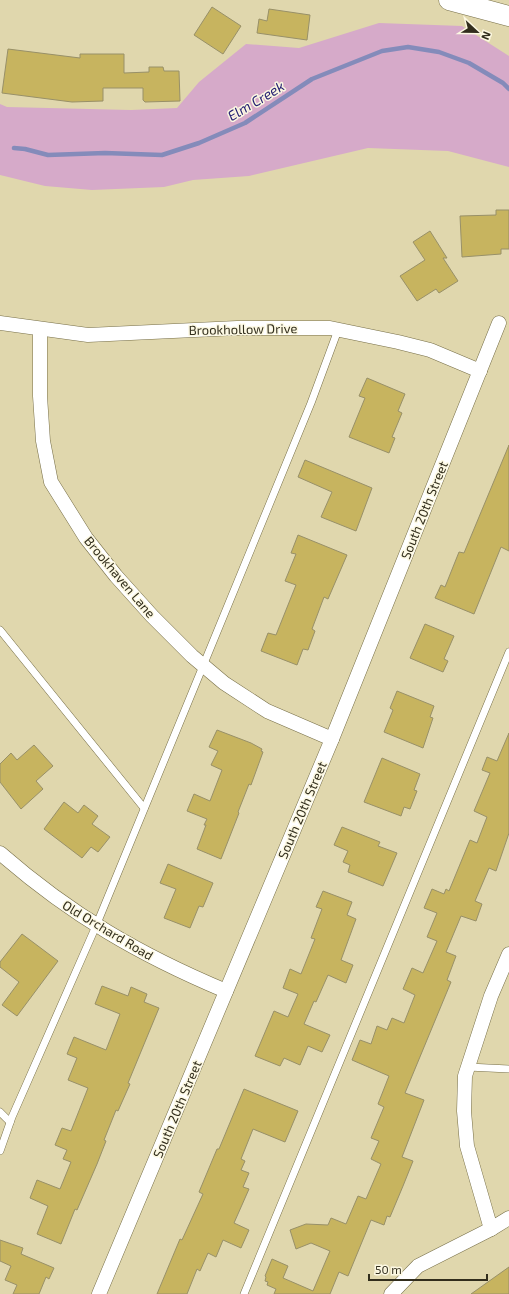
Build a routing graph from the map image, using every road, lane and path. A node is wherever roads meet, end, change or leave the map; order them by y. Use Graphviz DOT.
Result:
graph roads {
  1 [pos="449,0"];
  2 [pos="509,16"];
  3 [pos="0,323"];
  4 [pos="499,323"];
  5 [pos="40,329"];
  6 [pos="338,330"];
  7 [pos="480,371"];
  8 [pos="0,630"];
  9 [pos="509,652"];
  10 [pos="203,666"];
  11 [pos="332,739"];
  12 [pos="144,808"];
  13 [pos="0,854"];
  14 [pos="96,926"];
  15 [pos="509,954"];
  16 [pos="226,990"];
  17 [pos="468,1067"];
  18 [pos="509,1069"];
  19 [pos="0,1112"];
  20 [pos="10,1122"];
  21 [pos="0,1151"];
  22 [pos="509,1218"];
  23 [pos="491,1229"];
  24 [pos="99,1294"];
  25 [pos="244,1294"];
  26 [pos="391,1294"];
  1 -- 2 [label="main road"];
  3 -- 5 [label="street, Brookhollow Drive"];
  4 -- 7 [label="street, South 20th Street"];
  5 -- 6 [label="street, Brookhollow Drive"];
  5 -- 10 [label="street, Brookhaven Lane"];
  6 -- 7 [label="street, Brookhollow Drive"];
  6 -- 10 [label="lane"];
  7 -- 11 [label="street, South 20th Street"];
  8 -- 12 [label="lane"];
  9 -- 25 [label="lane"];
  10 -- 11 [label="street, Brookhaven Lane"];
  10 -- 12 [label="lane"];
  11 -- 16 [label="street, South 20th Street"];
  12 -- 14 [label="lane"];
  13 -- 14 [label="street, Old Orchard Road"];
  14 -- 16 [label="street, Old Orchard Road"];
  14 -- 20 [label="lane"];
  15 -- 17 [label="street"];
  16 -- 24 [label="street, South 20th Street"];
  17 -- 18 [label="lane"];
  17 -- 23 [label="street"];
  19 -- 20 [label="lane"];
  20 -- 21 [label="lane"];
  22 -- 23 [label="street"];
  23 -- 26 [label="street"];
}
